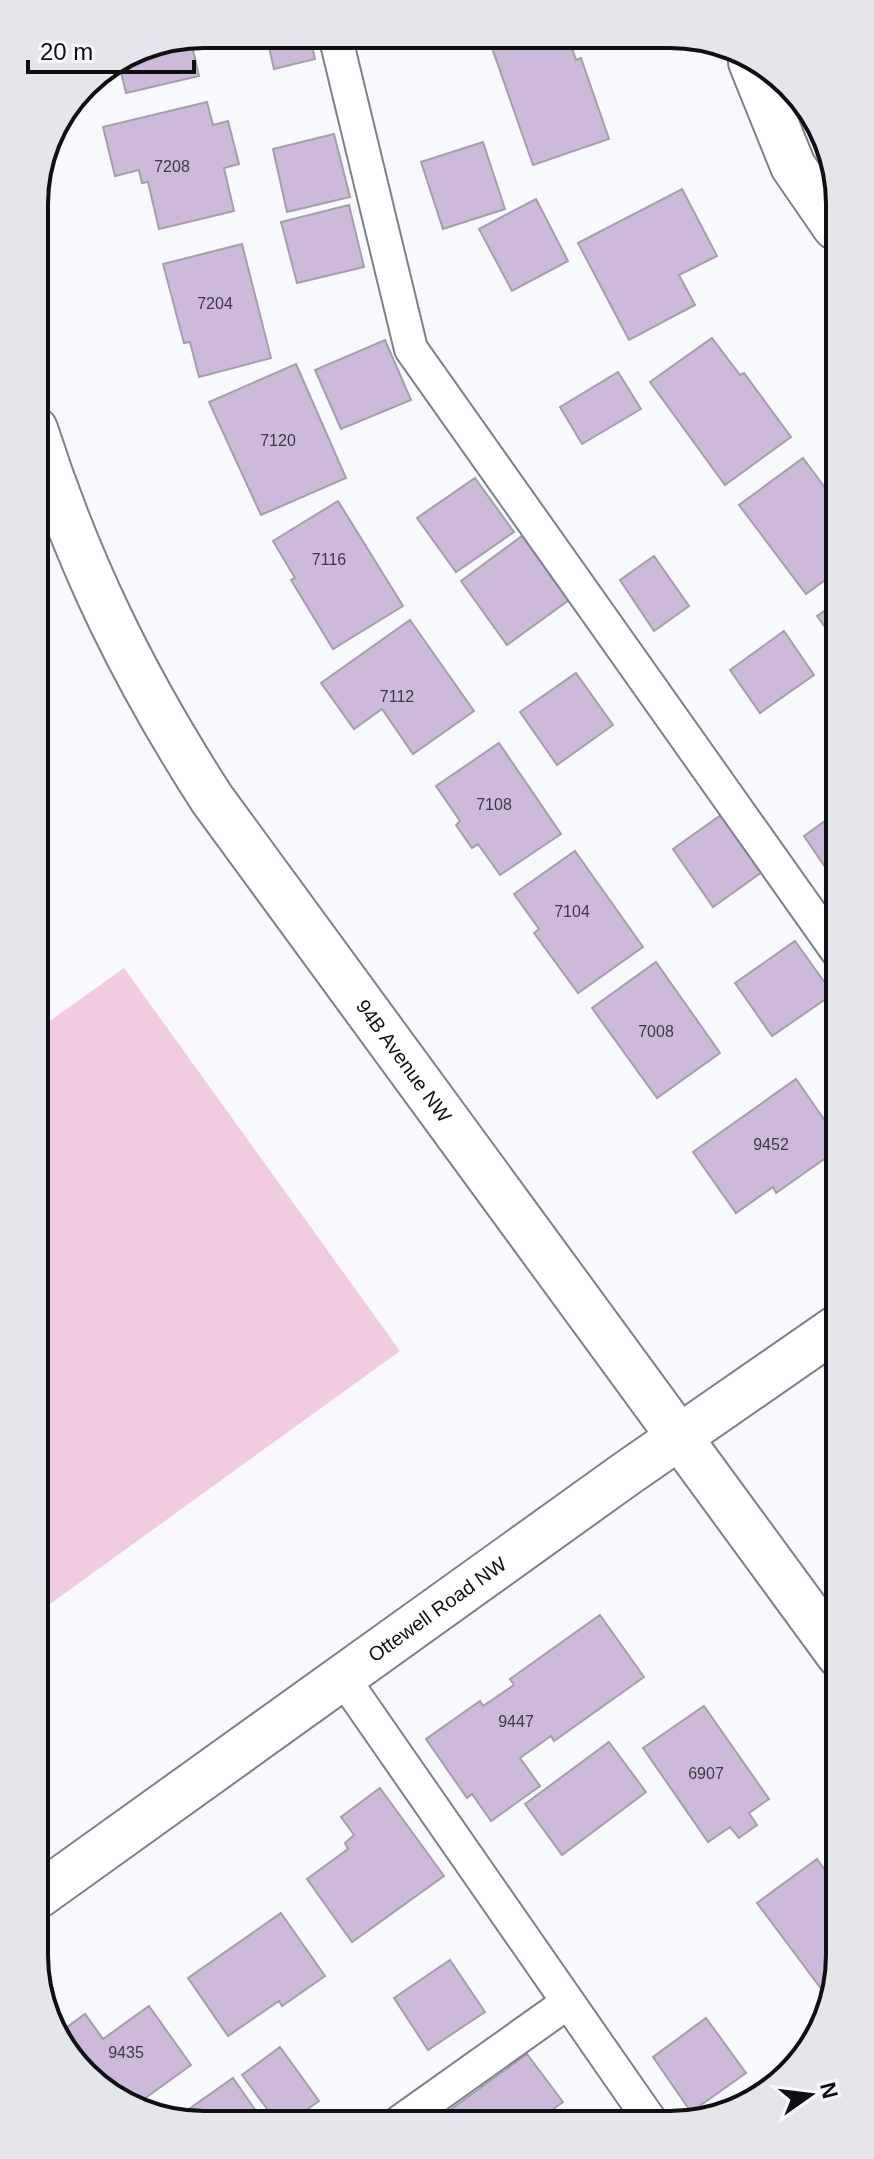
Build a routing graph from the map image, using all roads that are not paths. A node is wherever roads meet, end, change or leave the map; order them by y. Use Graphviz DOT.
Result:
graph roads {
  1 [pos="338,48"];
  2 [pos="756,73"];
  3 [pos="826,214"];
  4 [pos="48,469"];
  5 [pos="826,935"];
  6 [pos="826,1335"];
  7 [pos="682,1436"];
  8 [pos="826,1637"];
  9 [pos="343,1678"];
  10 [pos="48,1889"];
  11 [pos="567,2003"];
  12 [pos="415,2111"];
  13 [pos="644,2111"];
  1 -- 5 [label="lane"];
  2 -- 3 [label="street"];
  4 -- 7 [label="street, 94B Avenue NW"];
  6 -- 7 [label="street, Ottewell Road NW"];
  7 -- 8 [label="street, 94B Avenue NW"];
  7 -- 9 [label="street, Ottewell Road NW"];
  9 -- 10 [label="street, Ottewell Road NW"];
  9 -- 11 [label="lane"];
  11 -- 12 [label="lane"];
  11 -- 13 [label="lane"];
}
